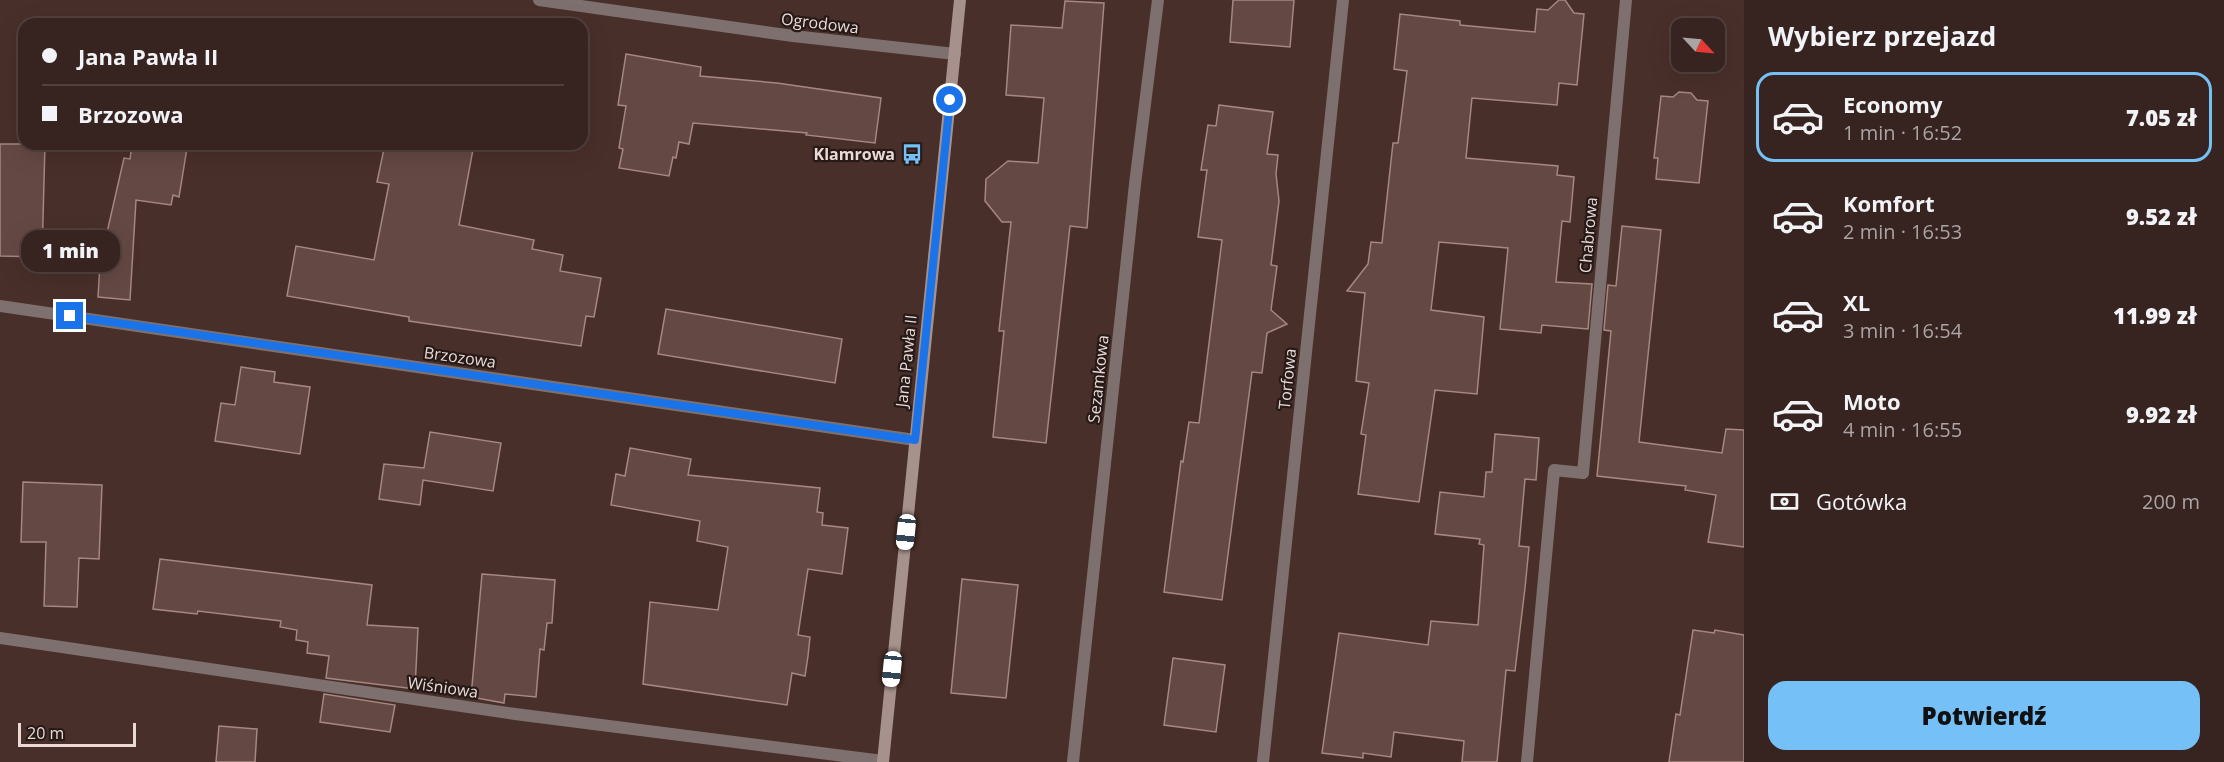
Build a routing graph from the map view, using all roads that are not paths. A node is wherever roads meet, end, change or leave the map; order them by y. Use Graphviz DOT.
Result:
graph roads {
  1 [pos="539,0"];
  2 [pos="960,0"];
  3 [pos="1158,0"];
  4 [pos="1343,0"];
  5 [pos="1626,0"];
  6 [pos="955,54"];
  7 [pos="0,306"];
  8 [pos="915,440"];
  9 [pos="0,638"];
  10 [pos="883,761"];
  11 [pos="1073,762"];
  12 [pos="1263,762"];
  13 [pos="1527,762"];
  1 -- 6 [label="street, Ogrodowa"];
  2 -- 6 [label="street, Jana Pawła II"];
  3 -- 11 [label="street, Sezamkowa"];
  4 -- 12 [label="street, Torfowa"];
  5 -- 13 [label="street, Chabrowa"];
  6 -- 8 [label="street, Jana Pawła II"];
  7 -- 8 [label="street, Brzozowa"];
  8 -- 10 [label="street, Jana Pawła II"];
  9 -- 10 [label="street, Wiśniowa"];
}
